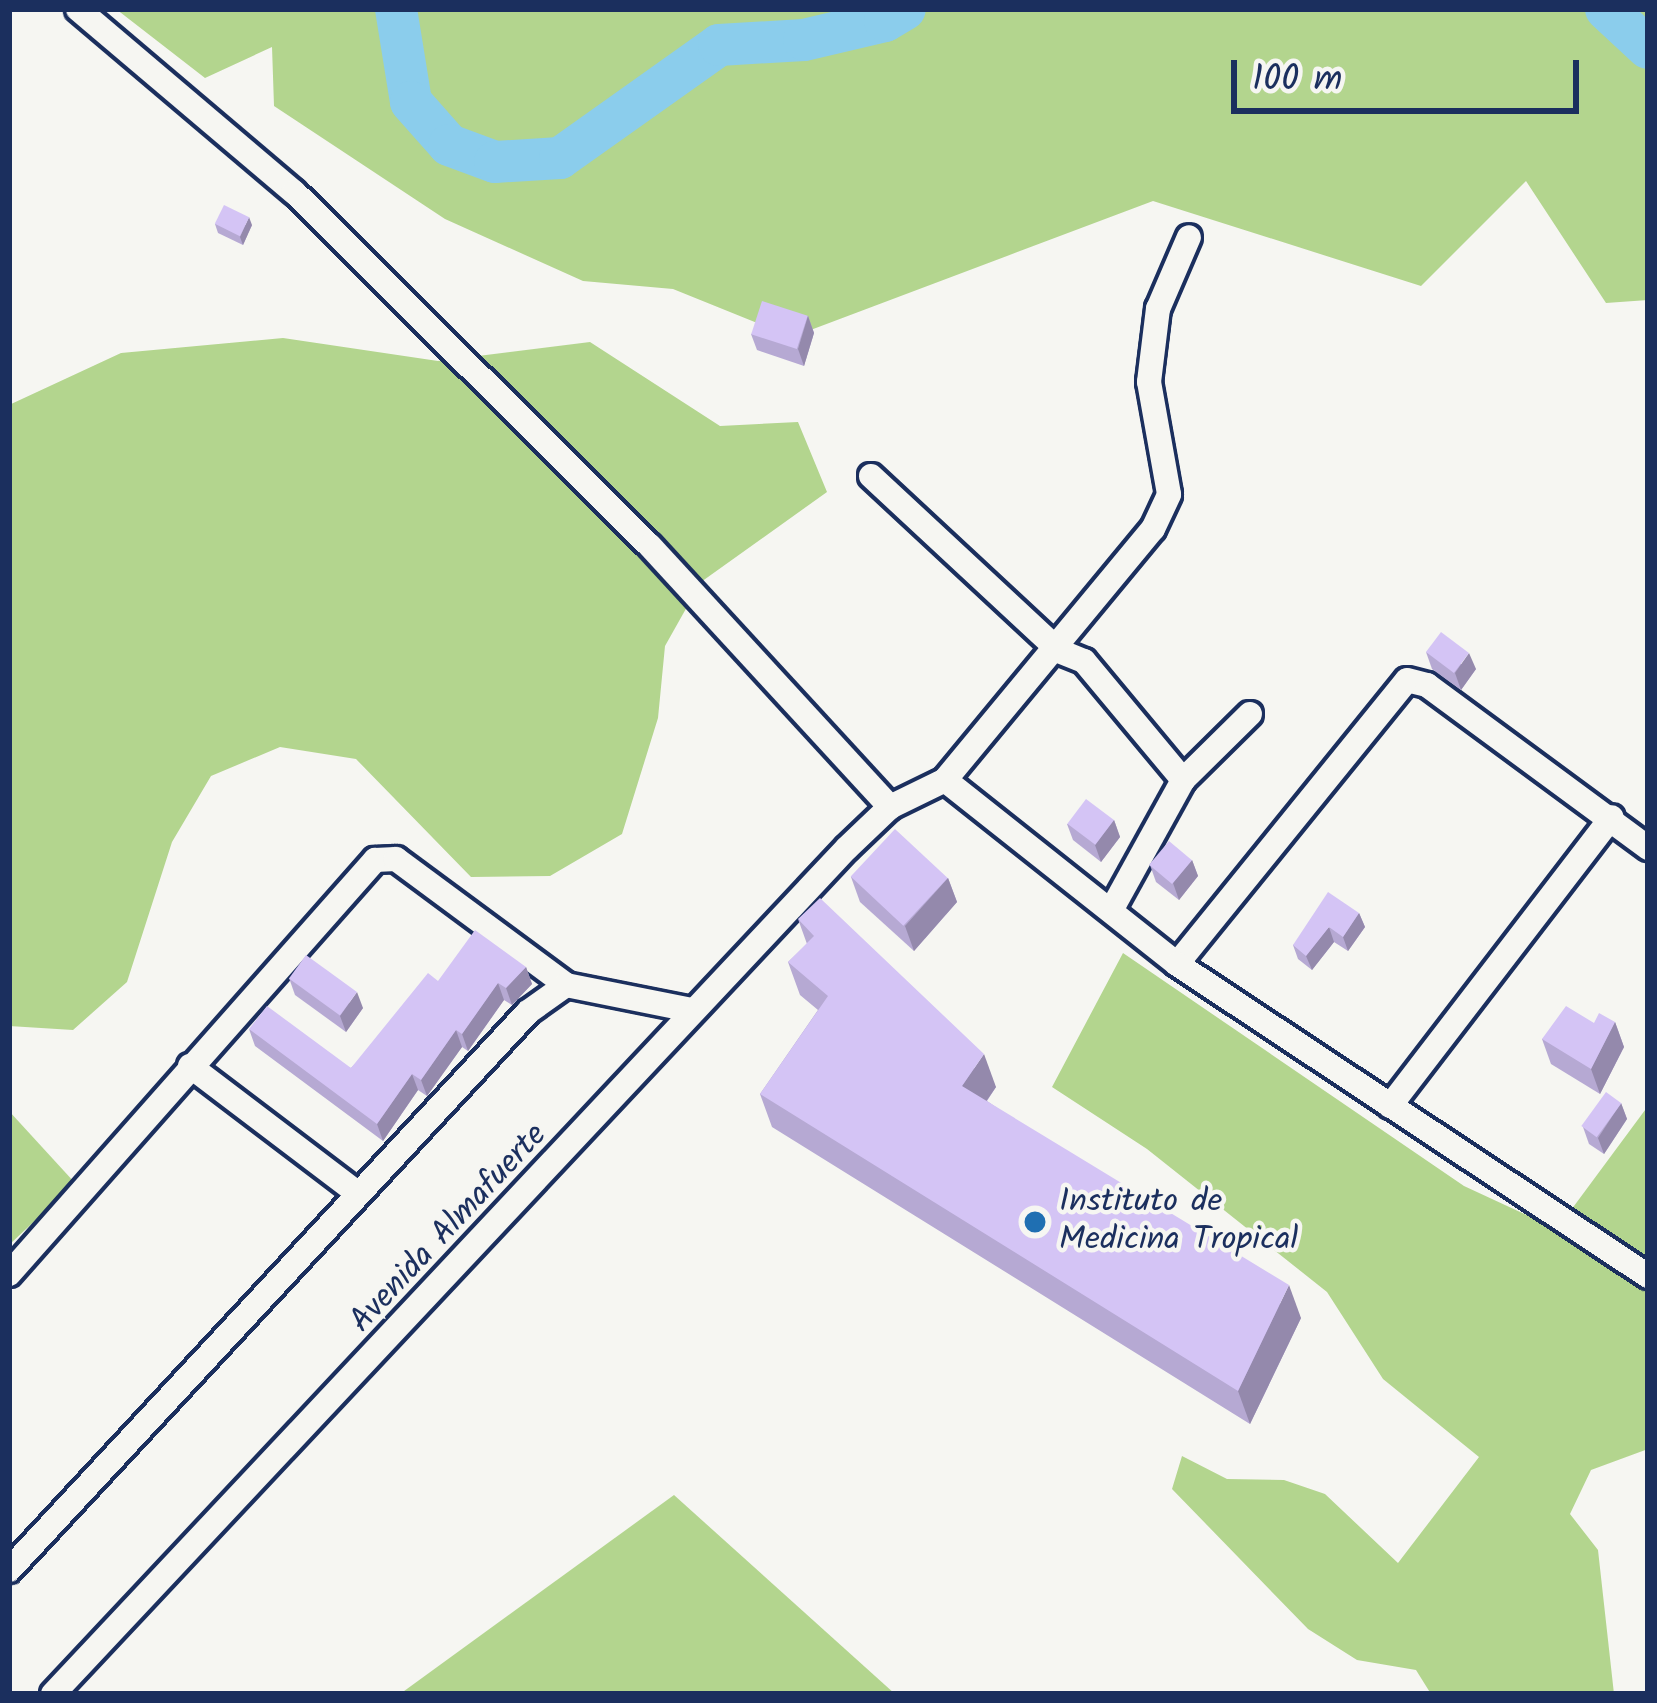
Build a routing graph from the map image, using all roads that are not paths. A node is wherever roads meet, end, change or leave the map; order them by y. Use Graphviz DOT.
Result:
graph roads {
  1 [pos="78,9"];
  2 [pos="1189,237"];
  3 [pos="871,476"];
  4 [pos="1059,651"];
  5 [pos="1250,714"];
  6 [pos="1183,779"];
  7 [pos="945,780"];
  8 [pos="890,807"];
  9 [pos="1612,817"];
  10 [pos="1648,848"];
  11 [pos="1113,907"];
  12 [pos="1177,964"];
  13 [pos="566,985"];
  14 [pos="691,1010"];
  15 [pos="190,1066"];
  16 [pos="1390,1106"];
  17 [pos="356,1192"];
  18 [pos="9,1274"];
  19 [pos="1648,1276"];
  20 [pos="9,1570"];
  21 [pos="52,1694"];
  1 -- 8 [label="street"];
  2 -- 4 [label="street"];
  3 -- 4 [label="street"];
  4 -- 6 [label="street"];
  4 -- 7 [label="street"];
  5 -- 6 [label="street"];
  6 -- 11 [label="street"];
  7 -- 8 [label="street, Avenida Almafuerte"];
  7 -- 11 [label="street"];
  8 -- 14 [label="street, Avenida Almafuerte"];
  9 -- 10 [label="street"];
  9 -- 12 [label="street"];
  9 -- 16 [label="street"];
  11 -- 12 [label="street"];
  12 -- 16 [label="street"];
  13 -- 14 [label="street"];
  13 -- 15 [label="street"];
  13 -- 17 [label="street"];
  14 -- 21 [label="street, Avenida Almafuerte"];
  15 -- 17 [label="street"];
  15 -- 18 [label="street"];
  16 -- 19 [label="street"];
  17 -- 20 [label="street"];
}
